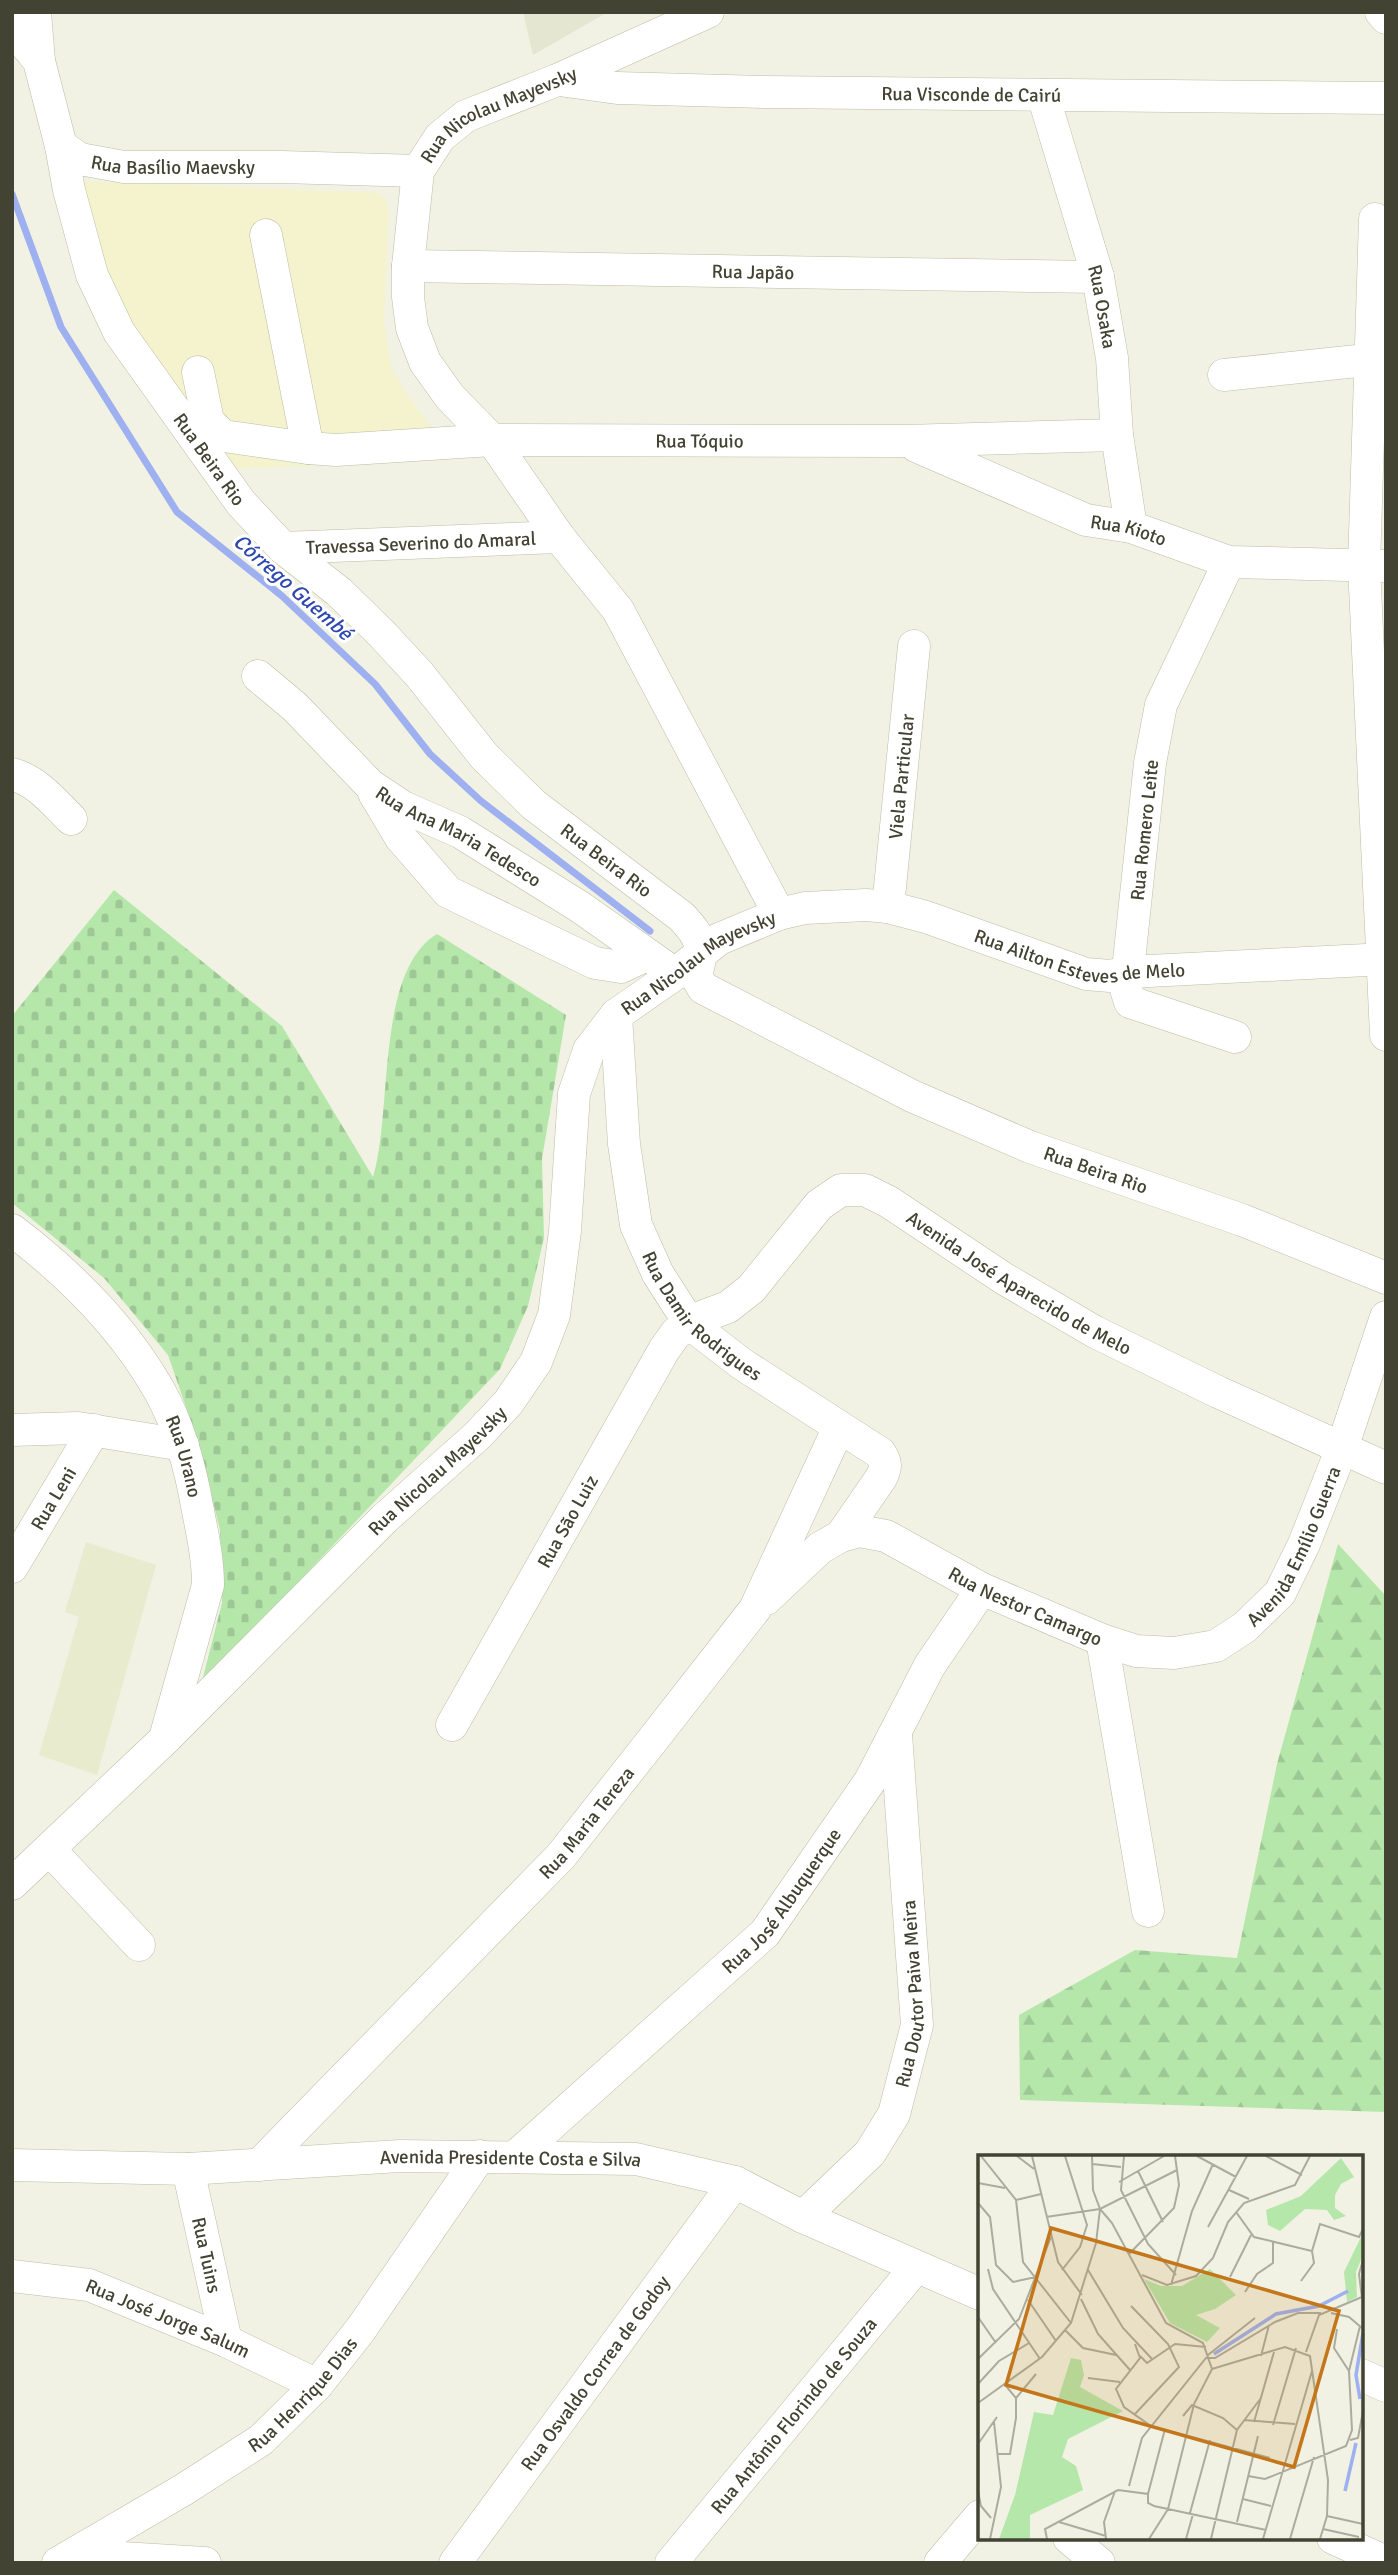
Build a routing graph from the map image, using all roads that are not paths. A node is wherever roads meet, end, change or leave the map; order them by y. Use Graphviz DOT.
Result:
graph roads {
  1 [pos="35,12"];
  2 [pos="708,12"];
  3 [pos="1381,12"];
  4 [pos="1386,18"];
  5 [pos="12,28"];
  6 [pos="39,61"];
  7 [pos="557,80"];
  8 [pos="1043,95"];
  9 [pos="1386,98"];
  10 [pos="61,146"];
  11 [pos="418,171"];
  12 [pos="1375,219"];
  13 [pos="266,235"];
  14 [pos="408,266"];
  15 [pos="1098,276"];
  16 [pos="1379,358"];
  17 [pos="198,372"];
  18 [pos="1224,375"];
  19 [pos="1117,435"];
  20 [pos="492,440"];
  21 [pos="905,441"];
  22 [pos="307,448"];
  23 [pos="1131,527"];
  24 [pos="559,537"];
  25 [pos="283,548"];
  26 [pos="1229,562"];
  27 [pos="1375,566"];
  28 [pos="914,646"];
  29 [pos="258,676"];
  30 [pos="1379,760"];
  31 [pos="12,774"];
  32 [pos="370,785"];
  33 [pos="71,819"];
  34 [pos="888,907"];
  35 [pos="779,914"];
  36 [pos="703,952"];
  37 [pos="646,955"];
  38 [pos="1384,959"];
  39 [pos="1129,972"];
  40 [pos="675,974"];
  41 [pos="617,1015"];
  42 [pos="1386,1035"];
  43 [pos="1235,1037"];
  44 [pos="12,1230"];
  45 [pos="1386,1278"];
  46 [pos="1386,1317"];
  47 [pos="690,1324"];
  48 [pos="839,1427"];
  49 [pos="12,1430"];
  50 [pos="94,1430"];
  51 [pos="183,1446"];
  52 [pos="1342,1448"];
  53 [pos="1386,1468"];
  54 [pos="841,1536"];
  55 [pos="12,1567"];
  56 [pos="982,1589"];
  57 [pos="755,1609"];
  58 [pos="1102,1640"];
  59 [pos="452,1725"];
  60 [pos="896,1734"];
  61 [pos="165,1739"];
  62 [pos="26,1865"];
  63 [pos="1149,1911"];
  64 [pos="139,1945"];
  65 [pos="480,2156"];
  66 [pos="515,2157"];
  67 [pos="13,2165"];
  68 [pos="259,2165"];
  69 [pos="188,2169"];
  70 [pos="735,2182"];
  71 [pos="803,2217"];
  72 [pos="916,2267"];
  73 [pos="12,2276"];
  74 [pos="978,2293"];
  75 [pos="226,2341"];
  76 [pos="1363,2376"];
  77 [pos="317,2385"];
  78 [pos="1386,2386"];
  79 [pos="978,2518"];
  80 [pos="1071,2540"];
  81 [pos="1338,2540"];
  82 [pos="66,2559"];
  83 [pos="1386,2562"];
  84 [pos="205,2563"];
  85 [pos="455,2563"];
  86 [pos="671,2563"];
  87 [pos="940,2563"];
  88 [pos="1099,2563"];
  1 -- 6 [label="street"];
  2 -- 7 [label="street, Rua Nicolau Mayevsky"];
  3 -- 4 [label="street"];
  5 -- 6 [label="street"];
  6 -- 10 [label="street"];
  7 -- 8 [label="street, Rua Visconde de Cairú"];
  7 -- 11 [label="street, Rua Nicolau Mayevsky"];
  8 -- 9 [label="street, Rua Visconde de Cairú"];
  8 -- 15 [label="street, Rua Osaka"];
  10 -- 11 [label="street, Rua Basílio Maevsky"];
  10 -- 25 [label="street, Rua Beira Rio"];
  11 -- 14 [label="street, Rua Nicolau Mayevsky"];
  12 -- 16 [label="street"];
  13 -- 22 [label="street"];
  14 -- 15 [label="street, Rua Japão"];
  14 -- 20 [label="street, Rua Nicolau Mayevsky"];
  15 -- 19 [label="street, Rua Osaka"];
  16 -- 18 [label="street"];
  16 -- 27 [label="street"];
  17 -- 22 [label="street, Rua Tóquio"];
  19 -- 21 [label="street, Rua Tóquio"];
  19 -- 23 [label="street, Rua Osaka"];
  20 -- 21 [label="street, Rua Tóquio"];
  20 -- 22 [label="street, Rua Tóquio"];
  20 -- 24 [label="street, Rua Nicolau Mayevsky"];
  21 -- 23 [label="street, Rua Kioto"];
  23 -- 26 [label="street, Rua Kioto"];
  24 -- 25 [label="street, Travessa Severino do Amaral"];
  24 -- 35 [label="street, Rua Nicolau Mayevsky"];
  25 -- 36 [label="street, Rua Beira Rio"];
  26 -- 27 [label="street, Rua Kioto"];
  26 -- 39 [label="street, Rua Romero Leite"];
  27 -- 30 [label="street"];
  28 -- 34 [label="street, Viela Particular"];
  29 -- 32 [label="street, Rua Ana Maria Tedesco"];
  30 -- 38 [label="street"];
  31 -- 33 [label="street"];
  32 -- 37 [label="street, Rua Ana Maria Tedesco"];
  32 -- 37 [label="street"];
  34 -- 35 [label="street, Rua Ailton Esteves de Melo"];
  34 -- 39 [label="street, Rua Ailton Esteves de Melo"];
  35 -- 36 [label="street, Rua Nicolau Mayevsky"];
  36 -- 40 [label="street, Rua Nicolau Mayevsky"];
  36 -- 45 [label="street, Rua Beira Rio"];
  37 -- 40 [label="street, Rua Ana Maria Tedesco"];
  38 -- 39 [label="street, Rua Ailton Esteves de Melo"];
  38 -- 42 [label="street"];
  39 -- 43 [label="street, Rua Romero Leite"];
  40 -- 41 [label="street, Rua Nicolau Mayevsky"];
  41 -- 47 [label="street, Rua Damir Rodrigues"];
  41 -- 61 [label="street, Rua Nicolau Mayevsky"];
  44 -- 51 [label="street, Rua Urano"];
  46 -- 52 [label="street, Avenida Emílio Guerra"];
  47 -- 48 [label="street, Rua Damir Rodrigues"];
  47 -- 52 [label="street, Avenida José Aparecido de Melo"];
  47 -- 59 [label="street, Rua São Luiz"];
  48 -- 54 [label="street, Rua Damir Rodrigues"];
  48 -- 57 [label="street, Rua Maria Tereza"];
  49 -- 50 [label="street"];
  50 -- 51 [label="street"];
  50 -- 55 [label="street, Rua Leni"];
  51 -- 61 [label="street, Rua Urano"];
  52 -- 53 [label="street, Avenida José Aparecido de Melo"];
  52 -- 58 [label="street, Avenida Emílio Guerra"];
  54 -- 56 [label="street, Rua Nestor Camargo"];
  54 -- 57 [label="street"];
  56 -- 58 [label="street, Rua Nestor Camargo"];
  56 -- 60 [label="street, Rua José Albuquerque"];
  57 -- 68 [label="street, Rua Maria Tereza"];
  58 -- 63 [label="street, Rua Nestor Camargo"];
  60 -- 66 [label="street, Rua José Albuquerque"];
  60 -- 71 [label="street, Rua Doutor Paiva Meira"];
  61 -- 62 [label="street, Rua Nicolau Mayevsky"];
  62 -- 64 [label="street"];
  65 -- 66 [label="street, Avenida Presidente Costa e Silva"];
  65 -- 68 [label="street, Avenida Presidente Costa e Silva"];
  65 -- 77 [label="street, Rua Henrique Dias"];
  66 -- 70 [label="street, Avenida Presidente Costa e Silva"];
  67 -- 69 [label="street, Avenida Presidente Costa e Silva"];
  68 -- 69 [label="street, Avenida Presidente Costa e Silva"];
  69 -- 75 [label="street, Rua Tuins"];
  70 -- 71 [label="street, Avenida Presidente Costa e Silva"];
  70 -- 85 [label="street, Rua Osvaldo Correa de Godoy"];
  71 -- 72 [label="street, Avenida Presidente Costa e Silva"];
  72 -- 74 [label="street, Avenida Presidente Costa e Silva"];
  72 -- 86 [label="street, Rua Antônio Florindo de Souza"];
  73 -- 75 [label="street, Rua José Jorge Salum"];
  75 -- 77 [label="street, Rua José Jorge Salum"];
  76 -- 78 [label="street"];
  77 -- 82 [label="street, Rua Henrique Dias"];
  79 -- 87 [label="street"];
  80 -- 88 [label="street"];
  81 -- 83 [label="street"];
  82 -- 84 [label="street"];
}
